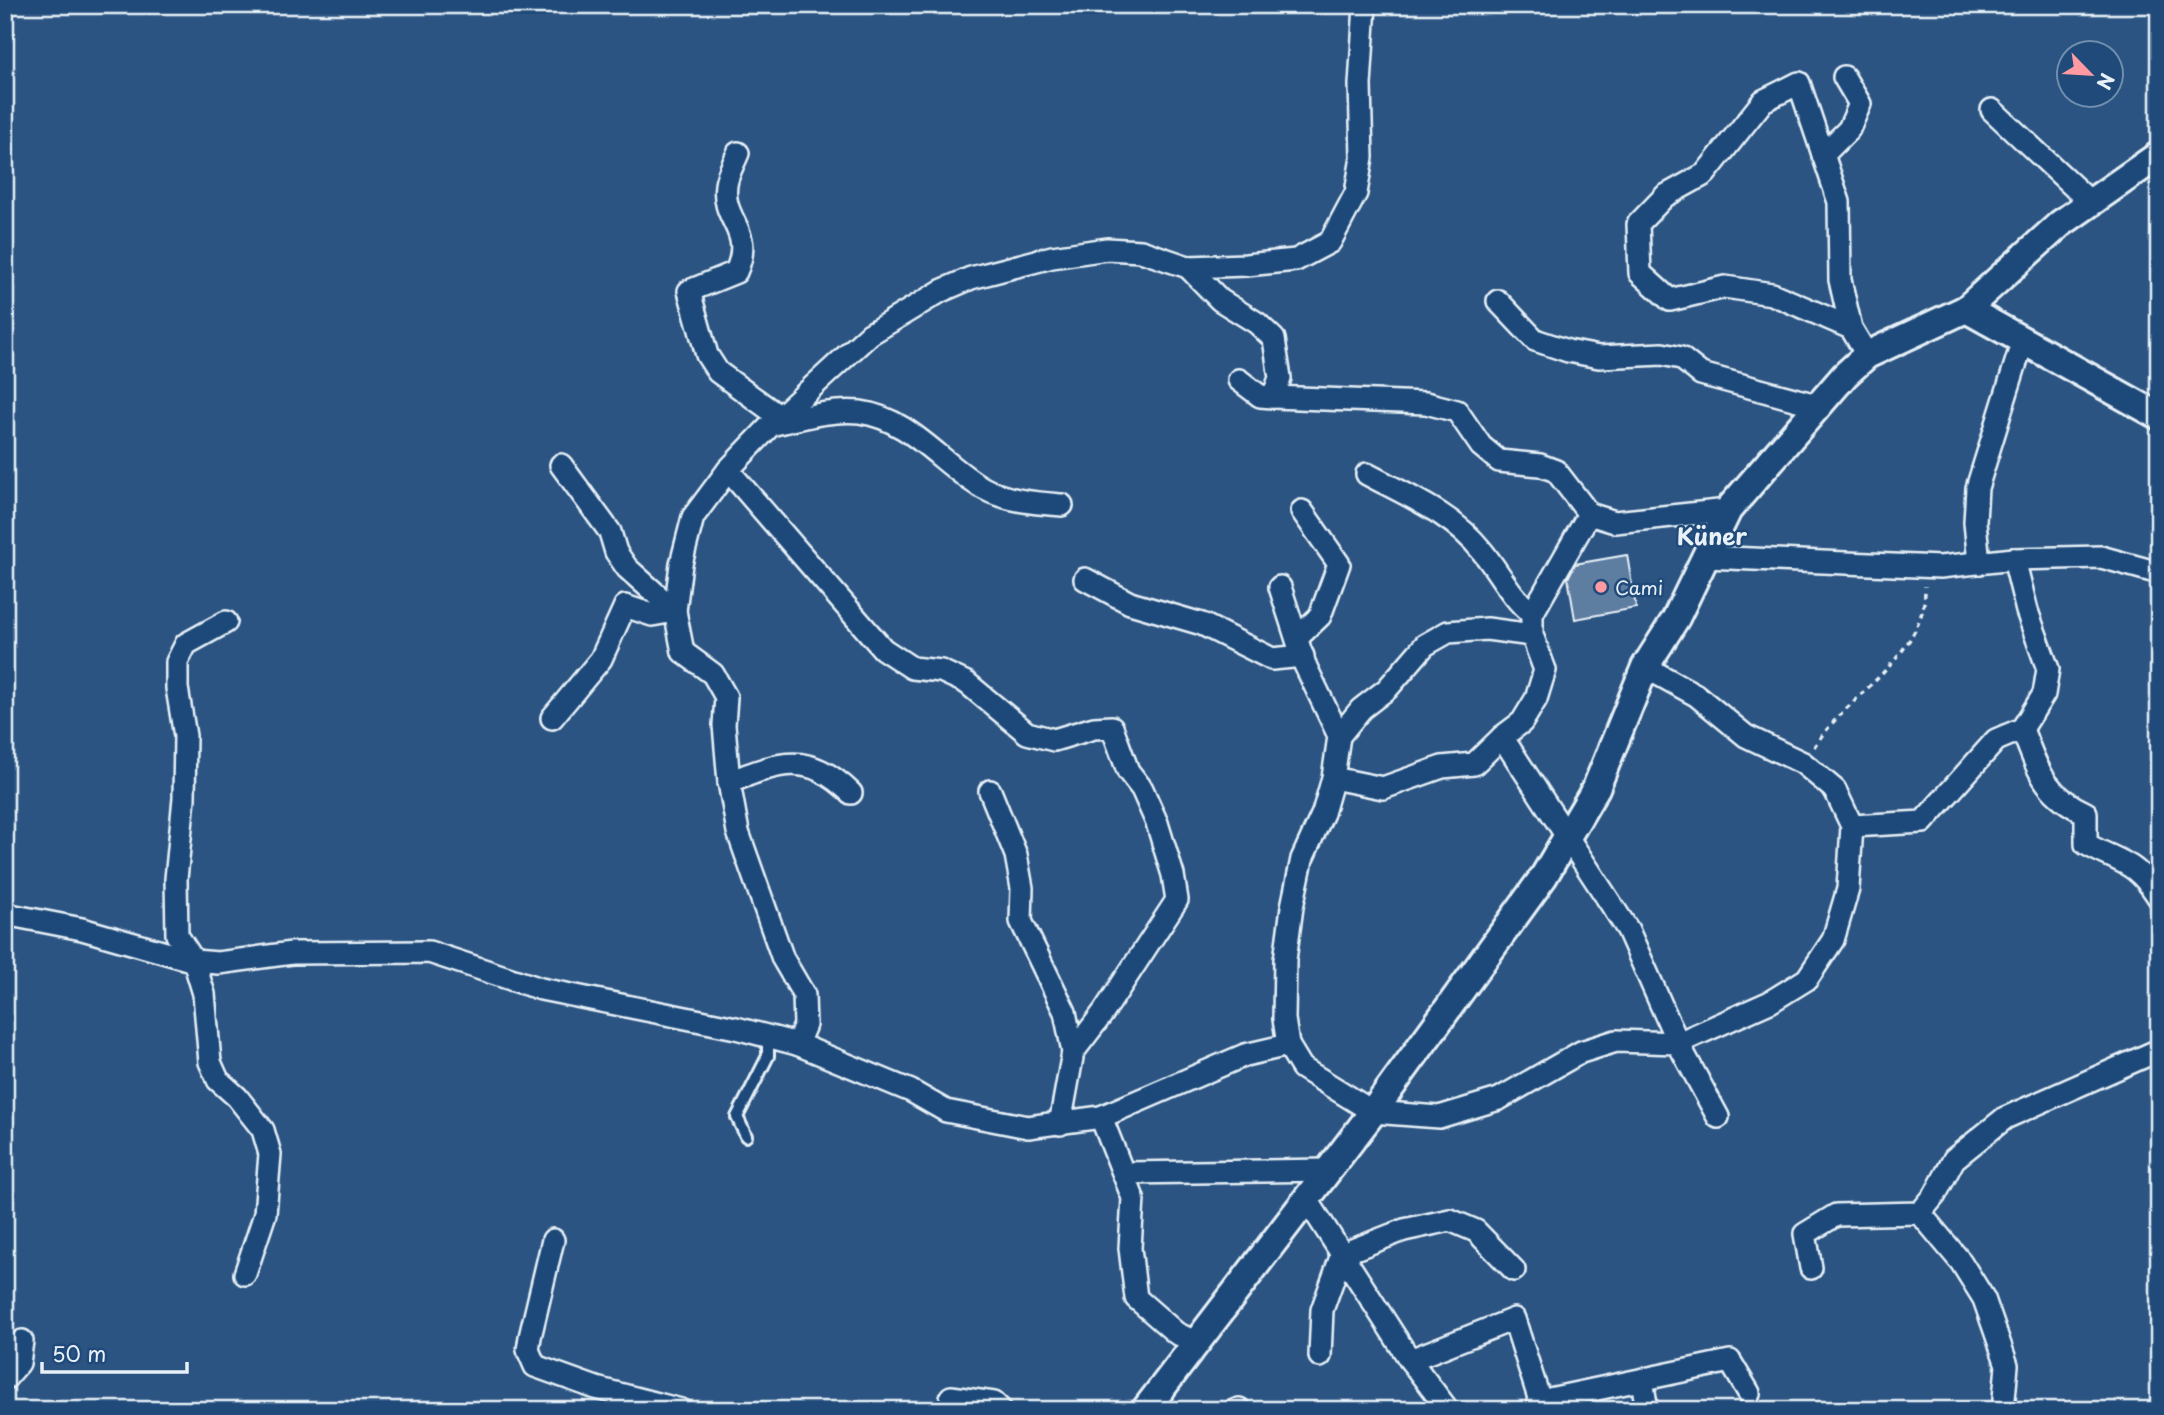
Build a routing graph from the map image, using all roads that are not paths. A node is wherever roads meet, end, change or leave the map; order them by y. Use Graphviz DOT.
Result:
graph roads {
  1 [pos="1365,5"];
  2 [pos="1844,77"];
  3 [pos="1992,110"];
  4 [pos="738,153"];
  5 [pos="1823,155"];
  6 [pos="2159,155"];
  7 [pos="2091,203"];
  8 [pos="1188,267"];
  9 [pos="1498,301"];
  10 [pos="1966,309"];
  11 [pos="1851,328"];
  12 [pos="2023,340"];
  13 [pos="1867,355"];
  14 [pos="1239,380"];
  15 [pos="1273,397"];
  16 [pos="1820,405"];
  17 [pos="2159,416"];
  18 [pos="775,421"];
  19 [pos="561,465"];
  20 [pos="728,470"];
  21 [pos="1367,474"];
  22 [pos="1062,505"];
  23 [pos="1728,510"];
  24 [pos="1302,511"];
  25 [pos="1589,514"];
  26 [pos="1705,557"];
  27 [pos="2014,559"];
  28 [pos="1979,563"];
  29 [pos="2159,573"];
  30 [pos="1085,579"];
  31 [pos="1280,587"];
  32 [pos="675,611"];
  33 [pos="226,622"];
  34 [pos="1532,625"];
  35 [pos="1301,647"];
  36 [pos="1645,667"];
  37 [pos="552,718"];
  38 [pos="2022,729"];
  39 [pos="1339,736"];
  40 [pos="1502,737"];
  41 [pos="1333,778"];
  42 [pos="729,782"];
  43 [pos="990,791"];
  44 [pos="851,793"];
  45 [pos="1852,826"];
  46 [pos="1566,835"];
  47 [pos="2159,898"];
  48 [pos="5,914"];
  49 [pos="194,961"];
  50 [pos="768,1036"];
  51 [pos="1678,1043"];
  52 [pos="797,1044"];
  53 [pos="1288,1045"];
  54 [pos="2159,1050"];
  55 [pos="1073,1052"];
  56 [pos="1373,1112"];
  57 [pos="1101,1117"];
  58 [pos="1718,1117"];
  59 [pos="1060,1124"];
  60 [pos="746,1136"];
  61 [pos="1328,1170"];
  62 [pos="1126,1173"];
  63 [pos="1306,1198"];
  64 [pos="1920,1213"];
  65 [pos="553,1240"];
  66 [pos="1342,1254"];
  67 [pos="1811,1268"];
  68 [pos="1514,1270"];
  69 [pos="246,1274"];
  70 [pos="22,1341"];
  71 [pos="1195,1342"];
  72 [pos="1320,1356"];
  73 [pos="1410,1360"];
  74 [pos="5,1379"];
  75 [pos="1642,1380"];
  76 [pos="1749,1394"];
  77 [pos="951,1397"];
  78 [pos="681,1410"];
  79 [pos="1001,1410"];
  80 [pos="1145,1410"];
  81 [pos="1448,1410"];
  82 [pos="1647,1410"];
  83 [pos="2003,1410"];
  1 -- 8 [label="street"];
  2 -- 5 [label="street"];
  3 -- 7 [label="street"];
  4 -- 18 [label="street"];
  5 -- 11 [label="street"];
  5 -- 11 [label="street"];
  6 -- 7 [label="street"];
  7 -- 10 [label="street"];
  8 -- 15 [label="street"];
  8 -- 18 [label="street"];
  9 -- 16 [label="street"];
  10 -- 12 [label="street"];
  10 -- 13 [label="street"];
  11 -- 13 [label="street"];
  12 -- 17 [label="street"];
  12 -- 28 [label="street"];
  13 -- 16 [label="street"];
  14 -- 15 [label="street"];
  15 -- 25 [label="street"];
  16 -- 23 [label="street"];
  18 -- 20 [label="street"];
  18 -- 22 [label="street"];
  19 -- 32 [label="street"];
  20 -- 32 [label="street"];
  20 -- 55 [label="street"];
  21 -- 34 [label="street"];
  23 -- 25 [label="street"];
  23 -- 26 [label="street"];
  24 -- 35 [label="street"];
  25 -- 34 [label="street"];
  26 -- 28 [label="street"];
  26 -- 36 [label="street"];
  27 -- 28 [label="street"];
  27 -- 29 [label="street"];
  27 -- 38 [label="street"];
  30 -- 35 [label="street"];
  31 -- 35 [label="street"];
  32 -- 37 [label="street"];
  32 -- 42 [label="street"];
  33 -- 49 [label="street"];
  34 -- 39 [label="street"];
  34 -- 40 [label="street"];
  35 -- 39 [label="street"];
  36 -- 45 [label="street"];
  36 -- 46 [label="street"];
  38 -- 45 [label="street"];
  38 -- 47 [label="street"];
  39 -- 41 [label="street"];
  40 -- 41 [label="street"];
  40 -- 46 [label="street"];
  41 -- 53 [label="street"];
  42 -- 44 [label="street"];
  42 -- 52 [label="street"];
  43 -- 55 [label="street"];
  45 -- 51 [label="street"];
  46 -- 51 [label="street"];
  46 -- 56 [label="street"];
  48 -- 49 [label="street"];
  49 -- 50 [label="street"];
  49 -- 69 [label="street"];
  50 -- 52 [label="street"];
  50 -- 60 [label="lane"];
  51 -- 56 [label="street"];
  51 -- 58 [label="street"];
  52 -- 59 [label="street"];
  53 -- 56 [label="street"];
  53 -- 57 [label="street"];
  54 -- 64 [label="street"];
  55 -- 59 [label="street"];
  56 -- 61 [label="street"];
  57 -- 59 [label="street"];
  57 -- 62 [label="street"];
  61 -- 62 [label="street"];
  61 -- 63 [label="street"];
  62 -- 71 [label="street"];
  63 -- 66 [label="street"];
  63 -- 71 [label="street"];
  64 -- 67 [label="street"];
  64 -- 83 [label="street"];
  65 -- 78 [label="street"];
  66 -- 68 [label="street"];
  66 -- 72 [label="street"];
  66 -- 73 [label="street"];
  70 -- 74 [label="street"];
  71 -- 80 [label="street"];
  73 -- 75 [label="street"];
  73 -- 81 [label="street"];
  75 -- 76 [label="street"];
  75 -- 82 [label="street"];
  77 -- 79 [label="street"];
}
